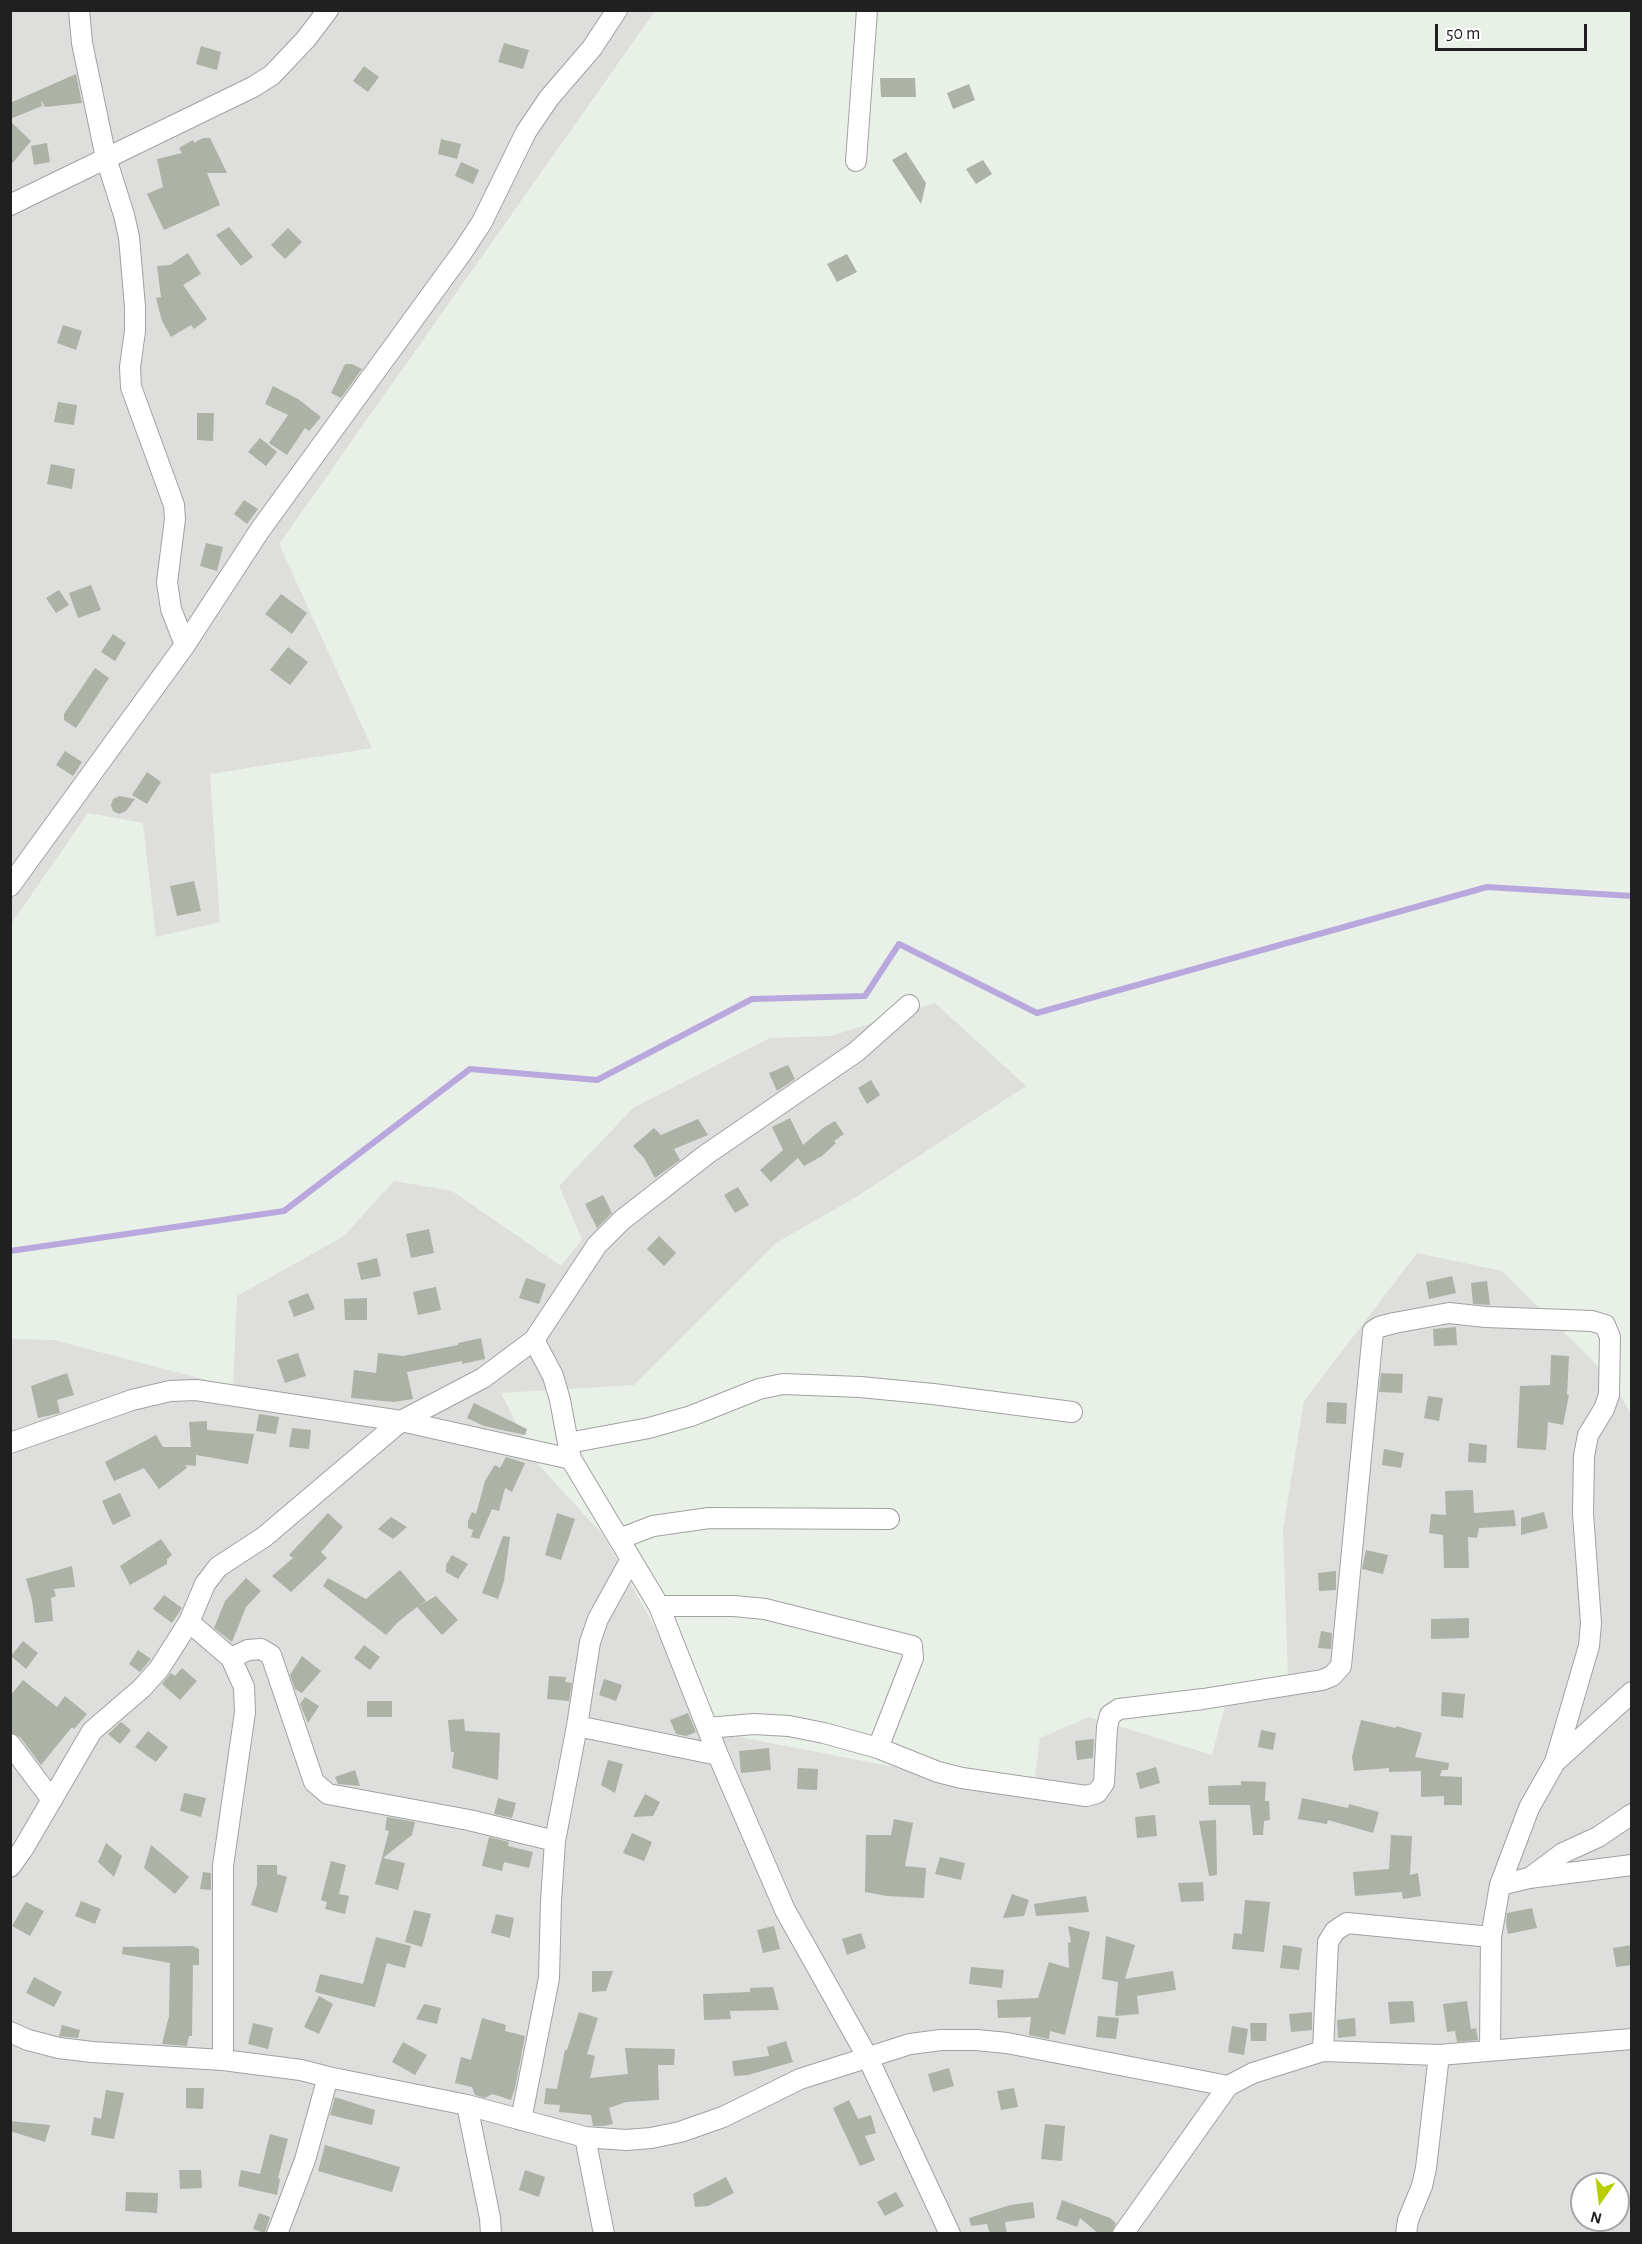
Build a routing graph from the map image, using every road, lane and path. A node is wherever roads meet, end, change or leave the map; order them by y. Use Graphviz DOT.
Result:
graph roads {
  1 [pos="79,10"];
  2 [pos="328,10"];
  3 [pos="617,10"];
  4 [pos="867,10"];
  5 [pos="106,158"];
  6 [pos="856,161"];
  7 [pos="10,205"];
  8 [pos="184,645"];
  9 [pos="10,886"];
  10 [pos="909,1005"];
  11 [pos="534,1340"];
  12 [pos="1072,1412"];
  13 [pos="401,1421"];
  14 [pos="10,1443"];
  15 [pos="570,1451"];
  16 [pos="889,1519"];
  17 [pos="619,1539"];
  18 [pos="631,1558"];
  19 [pos="659,1606"];
  20 [pos="189,1623"];
  21 [pos="231,1658"];
  22 [pos="1632,1692"];
  23 [pos="577,1726"];
  24 [pos="707,1728"];
  25 [pos="10,1744"];
  26 [pos="878,1748"];
  27 [pos="718,1755"];
  28 [pos="1556,1762"];
  29 [pos="52,1800"];
  30 [pos="1632,1814"];
  31 [pos="555,1841"];
  32 [pos="1632,1865"];
  33 [pos="10,1867"];
  34 [pos="1530,1878"];
  35 [pos="1500,1885"];
  36 [pos="1491,1937"];
  37 [pos="10,2032"];
  38 [pos="1632,2039"];
  39 [pos="1491,2050"];
  40 [pos="1323,2051"];
  41 [pos="1439,2055"];
  42 [pos="868,2058"];
  43 [pos="223,2060"];
  44 [pos="328,2077"];
  45 [pos="1228,2086"];
  46 [pos="467,2105"];
  47 [pos="521,2120"];
  48 [pos="585,2137"];
  49 [pos="278,2234"];
  50 [pos="490,2234"];
  51 [pos="604,2234"];
  52 [pos="950,2234"];
  53 [pos="1123,2234"];
  54 [pos="1406,2234"];
  1 -- 5 [label="street"];
  2 -- 5 [label="street"];
  3 -- 8 [label="street"];
  4 -- 6 [label="street"];
  5 -- 7 [label="street"];
  5 -- 8 [label="street"];
  8 -- 9 [label="street"];
  10 -- 11 [label="street"];
  11 -- 13 [label="street"];
  11 -- 15 [label="street"];
  12 -- 15 [label="street"];
  13 -- 14 [label="street"];
  13 -- 15 [label="street"];
  13 -- 20 [label="street"];
  15 -- 17 [label="street"];
  16 -- 17 [label="street"];
  17 -- 18 [label="street"];
  18 -- 19 [label="street"];
  18 -- 23 [label="street"];
  19 -- 24 [label="street"];
  19 -- 26 [label="street"];
  20 -- 21 [label="street"];
  20 -- 29 [label="street"];
  21 -- 31 [label="street"];
  21 -- 43 [label="street"];
  22 -- 28 [label="street"];
  23 -- 27 [label="street"];
  23 -- 31 [label="street"];
  24 -- 26 [label="street"];
  24 -- 27 [label="street"];
  25 -- 29 [label="street"];
  26 -- 28 [label="street"];
  27 -- 42 [label="street"];
  28 -- 35 [label="street"];
  29 -- 33 [label="street"];
  30 -- 34 [label="street"];
  31 -- 47 [label="street"];
  32 -- 34 [label="street"];
  34 -- 35 [label="street"];
  35 -- 36 [label="street"];
  36 -- 39 [label="street"];
  36 -- 40 [label="street"];
  37 -- 43 [label="street"];
  38 -- 39 [label="street"];
  39 -- 41 [label="street"];
  40 -- 41 [label="street"];
  40 -- 45 [label="street"];
  41 -- 54 [label="street"];
  42 -- 45 [label="street"];
  42 -- 48 [label="street"];
  42 -- 52 [label="street"];
  43 -- 44 [label="street"];
  44 -- 46 [label="street"];
  44 -- 49 [label="street"];
  45 -- 53 [label="street"];
  46 -- 47 [label="street"];
  46 -- 50 [label="street"];
  47 -- 48 [label="street"];
  48 -- 51 [label="street"];
}
